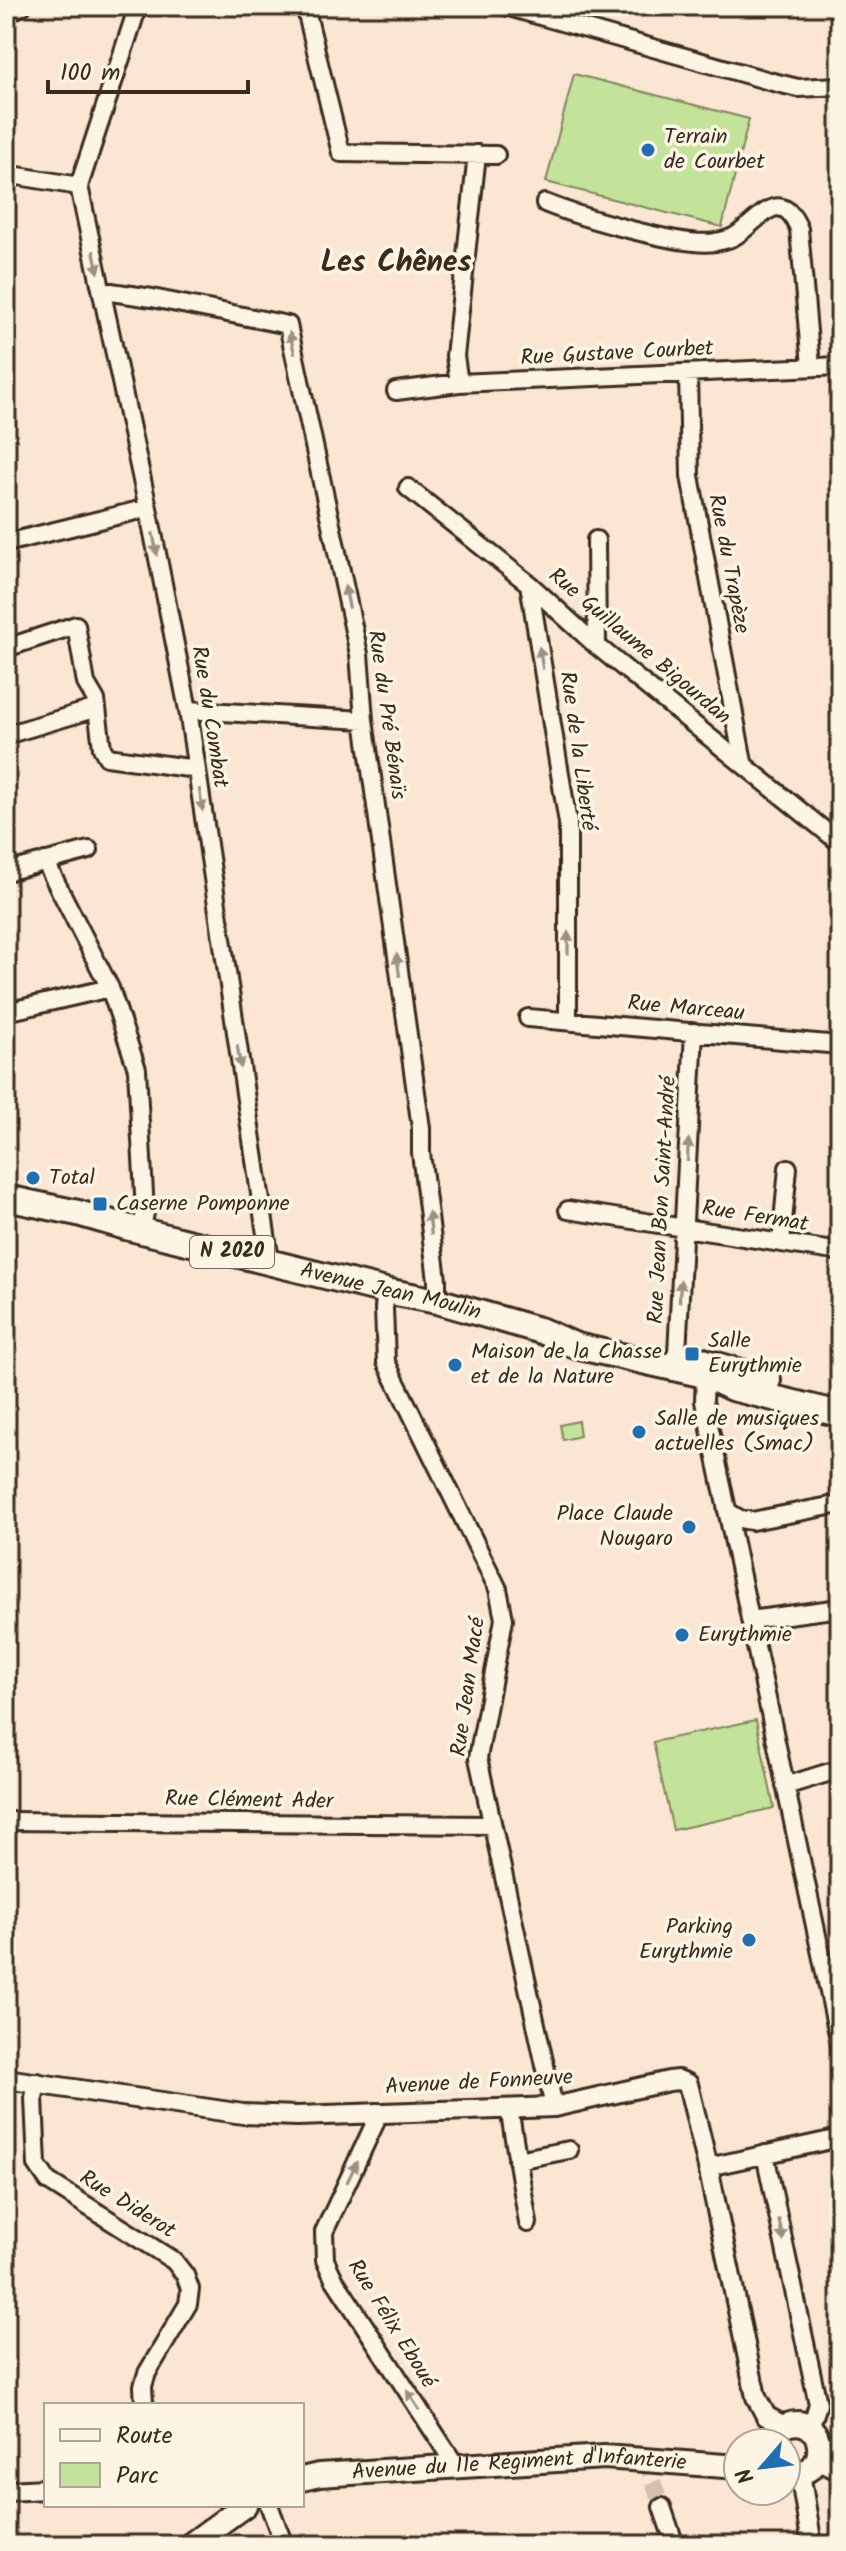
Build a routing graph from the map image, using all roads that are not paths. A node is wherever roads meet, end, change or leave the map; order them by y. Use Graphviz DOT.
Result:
graph roads {
  1 [pos="21,6"];
  2 [pos="138,6"];
  3 [pos="305,6"];
  4 [pos="505,6"];
  5 [pos="6,14"];
  6 [pos="840,86"];
  7 [pos="477,154"];
  8 [pos="496,155"];
  9 [pos="6,174"];
  10 [pos="79,186"];
  11 [pos="545,203"];
  12 [pos="104,294"];
  13 [pos="811,366"];
  14 [pos="840,366"];
  15 [pos="688,373"];
  16 [pos="459,383"];
  17 [pos="396,391"];
  18 [pos="408,488"];
  19 [pos="148,508"];
  20 [pos="596,540"];
  21 [pos="6,543"];
  22 [pos="529,584"];
  23 [pos="597,646"];
  24 [pos="6,648"];
  25 [pos="97,708"];
  26 [pos="188,710"];
  27 [pos="364,720"];
  28 [pos="6,735"];
  29 [pos="743,762"];
  30 [pos="196,769"];
  31 [pos="840,843"];
  32 [pos="89,850"];
  33 [pos="45,861"];
  34 [pos="6,872"];
  35 [pos="110,988"];
  36 [pos="6,1012"];
  37 [pos="528,1018"];
  38 [pos="568,1021"];
  39 [pos="694,1032"];
  40 [pos="840,1045"];
  41 [pos="788,1168"];
  42 [pos="6,1198"];
  43 [pos="568,1210"];
  44 [pos="684,1228"];
  45 [pos="142,1231"];
  46 [pos="781,1243"];
  47 [pos="840,1252"];
  48 [pos="270,1261"];
  49 [pos="386,1291"];
  50 [pos="437,1301"];
  51 [pos="672,1361"];
  52 [pos="705,1375"];
  53 [pos="840,1400"];
  54 [pos="840,1414"];
  55 [pos="840,1504"];
  56 [pos="727,1511"];
  57 [pos="764,1519"];
  58 [pos="734,1544"];
  59 [pos="840,1608"];
  60 [pos="750,1620"];
  61 [pos="840,1769"];
  62 [pos="785,1786"];
  63 [pos="6,1821"];
  64 [pos="492,1825"];
  65 [pos="840,2044"];
  66 [pos="6,2079"];
  67 [pos="37,2082"];
  68 [pos="554,2107"];
  69 [pos="509,2108"];
  70 [pos="377,2112"];
  71 [pos="840,2138"];
  72 [pos="569,2150"];
  73 [pos="765,2154"];
  74 [pos="517,2160"];
  75 [pos="708,2167"];
  76 [pos="528,2223"];
  77 [pos="144,2403"];
  78 [pos="807,2426"];
  79 [pos="773,2427"];
  80 [pos="786,2427"];
  81 [pos="818,2458"];
  82 [pos="456,2466"];
  83 [pos="722,2466"];
  84 [pos="840,2469"];
  85 [pos="802,2470"];
  86 [pos="304,2479"];
  87 [pos="44,2489"];
  88 [pos="6,2491"];
  89 [pos="242,2507"];
  90 [pos="270,2507"];
  91 [pos="662,2507"];
  92 [pos="802,2507"];
  93 [pos="190,2545"];
  94 [pos="284,2545"];
  95 [pos="675,2545"];
  96 [pos="812,2545"];
  1 -- 5 [label="street"];
  2 -- 10 [label="street"];
  3 -- 7 [label="street"];
  4 -- 6 [label="street"];
  7 -- 8 [label="street"];
  7 -- 16 [label="street"];
  9 -- 10 [label="street"];
  10 -- 12 [label="street, Rue du Combat, one-way"];
  11 -- 13 [label="street"];
  12 -- 19 [label="street, Rue du Combat"];
  27 -- 12 [label="street, Rue du Pré Bénaïs, one-way"];
  13 -- 14 [label="street, Rue Gustave Courbet"];
  13 -- 15 [label="street, Rue Gustave Courbet"];
  15 -- 16 [label="street, Rue Gustave Courbet"];
  15 -- 29 [label="street, Rue du Trapèze"];
  16 -- 17 [label="street, Rue Gustave Courbet"];
  18 -- 22 [label="street, Rue Guillaume Bigourdan"];
  19 -- 21 [label="street"];
  19 -- 26 [label="street, Rue du Combat, one-way"];
  20 -- 23 [label="street"];
  22 -- 23 [label="street, Rue Guillaume Bigourdan"];
  38 -- 22 [label="street, Rue de la Liberté, one-way"];
  23 -- 29 [label="street, Rue Guillaume Bigourdan"];
  24 -- 25 [label="street"];
  25 -- 28 [label="street"];
  25 -- 30 [label="street"];
  26 -- 27 [label="street"];
  26 -- 30 [label="street, Rue du Combat"];
  50 -- 27 [label="street, Rue du Pré Bénaïs, one-way"];
  29 -- 31 [label="street, Rue Guillaume Bigourdan"];
  30 -- 48 [label="street, Rue du Combat, one-way"];
  32 -- 33 [label="street"];
  33 -- 34 [label="street"];
  33 -- 35 [label="street"];
  35 -- 36 [label="street"];
  35 -- 45 [label="street"];
  37 -- 38 [label="street, Rue Marceau"];
  38 -- 39 [label="street, Rue Marceau"];
  39 -- 40 [label="street, Rue Marceau"];
  44 -- 39 [label="street, Rue Jean Bon Saint-André, one-way"];
  41 -- 46 [label="street"];
  42 -- 45 [label="main road, Avenue Jean Moulin / N 2020"];
  43 -- 44 [label="street, Rue Fermat"];
  44 -- 46 [label="street, Rue Fermat"];
  51 -- 44 [label="street, Rue Jean Bon Saint-André, one-way"];
  45 -- 48 [label="main road, Avenue Jean Moulin / N 2020"];
  46 -- 47 [label="street, Rue Fermat"];
  48 -- 49 [label="main road, Avenue Jean Moulin / N 2020"];
  49 -- 50 [label="main road, Avenue Jean Moulin / N 2020"];
  49 -- 64 [label="street, Rue Jean Macé"];
  50 -- 51 [label="main road, Avenue Jean Moulin / N 2020"];
  51 -- 52 [label="main road"];
  51 -- 53 [label="main road"];
  52 -- 54 [label="main road"];
  52 -- 56 [label="street"];
  55 -- 57 [label="street"];
  56 -- 57 [label="street"];
  56 -- 58 [label="street"];
  57 -- 58 [label="street"];
  58 -- 60 [label="street"];
  59 -- 60 [label="street"];
  60 -- 62 [label="street"];
  61 -- 62 [label="street"];
  62 -- 65 [label="street"];
  63 -- 64 [label="street, Rue Clément Ader"];
  64 -- 68 [label="street, Rue Jean Macé"];
  66 -- 67 [label="street, Avenue de Fonneuve"];
  67 -- 70 [label="street, Avenue de Fonneuve"];
  67 -- 77 [label="street, Rue Diderot"];
  68 -- 69 [label="street, Avenue de Fonneuve"];
  68 -- 75 [label="street, Avenue de Fonneuve"];
  69 -- 70 [label="street, Avenue de Fonneuve"];
  69 -- 74 [label="street"];
  82 -- 70 [label="street, Rue Félix Eboué, one-way"];
  71 -- 73 [label="street"];
  72 -- 74 [label="street"];
  73 -- 75 [label="street"];
  73 -- 78 [label="street, one-way"];
  74 -- 76 [label="street"];
  75 -- 79 [label="street, Avenue de Fonneuve"];
  78 -- 80 [label="main road"];
  78 -- 81 [label="main road"];
  81 -- 84 [label="main road"];
  81 -- 85 [label="main road"];
  82 -- 83 [label="main road, Avenue du 11e Régiment d'Infanterie"];
  82 -- 86 [label="main road, Avenue du 11e Régiment d'Infanterie"];
  87 -- 88 [label="street"];
  89 -- 93 [label="main road"];
  90 -- 94 [label="street"];
  91 -- 95 [label="street"];
  92 -- 96 [label="street"];
}
